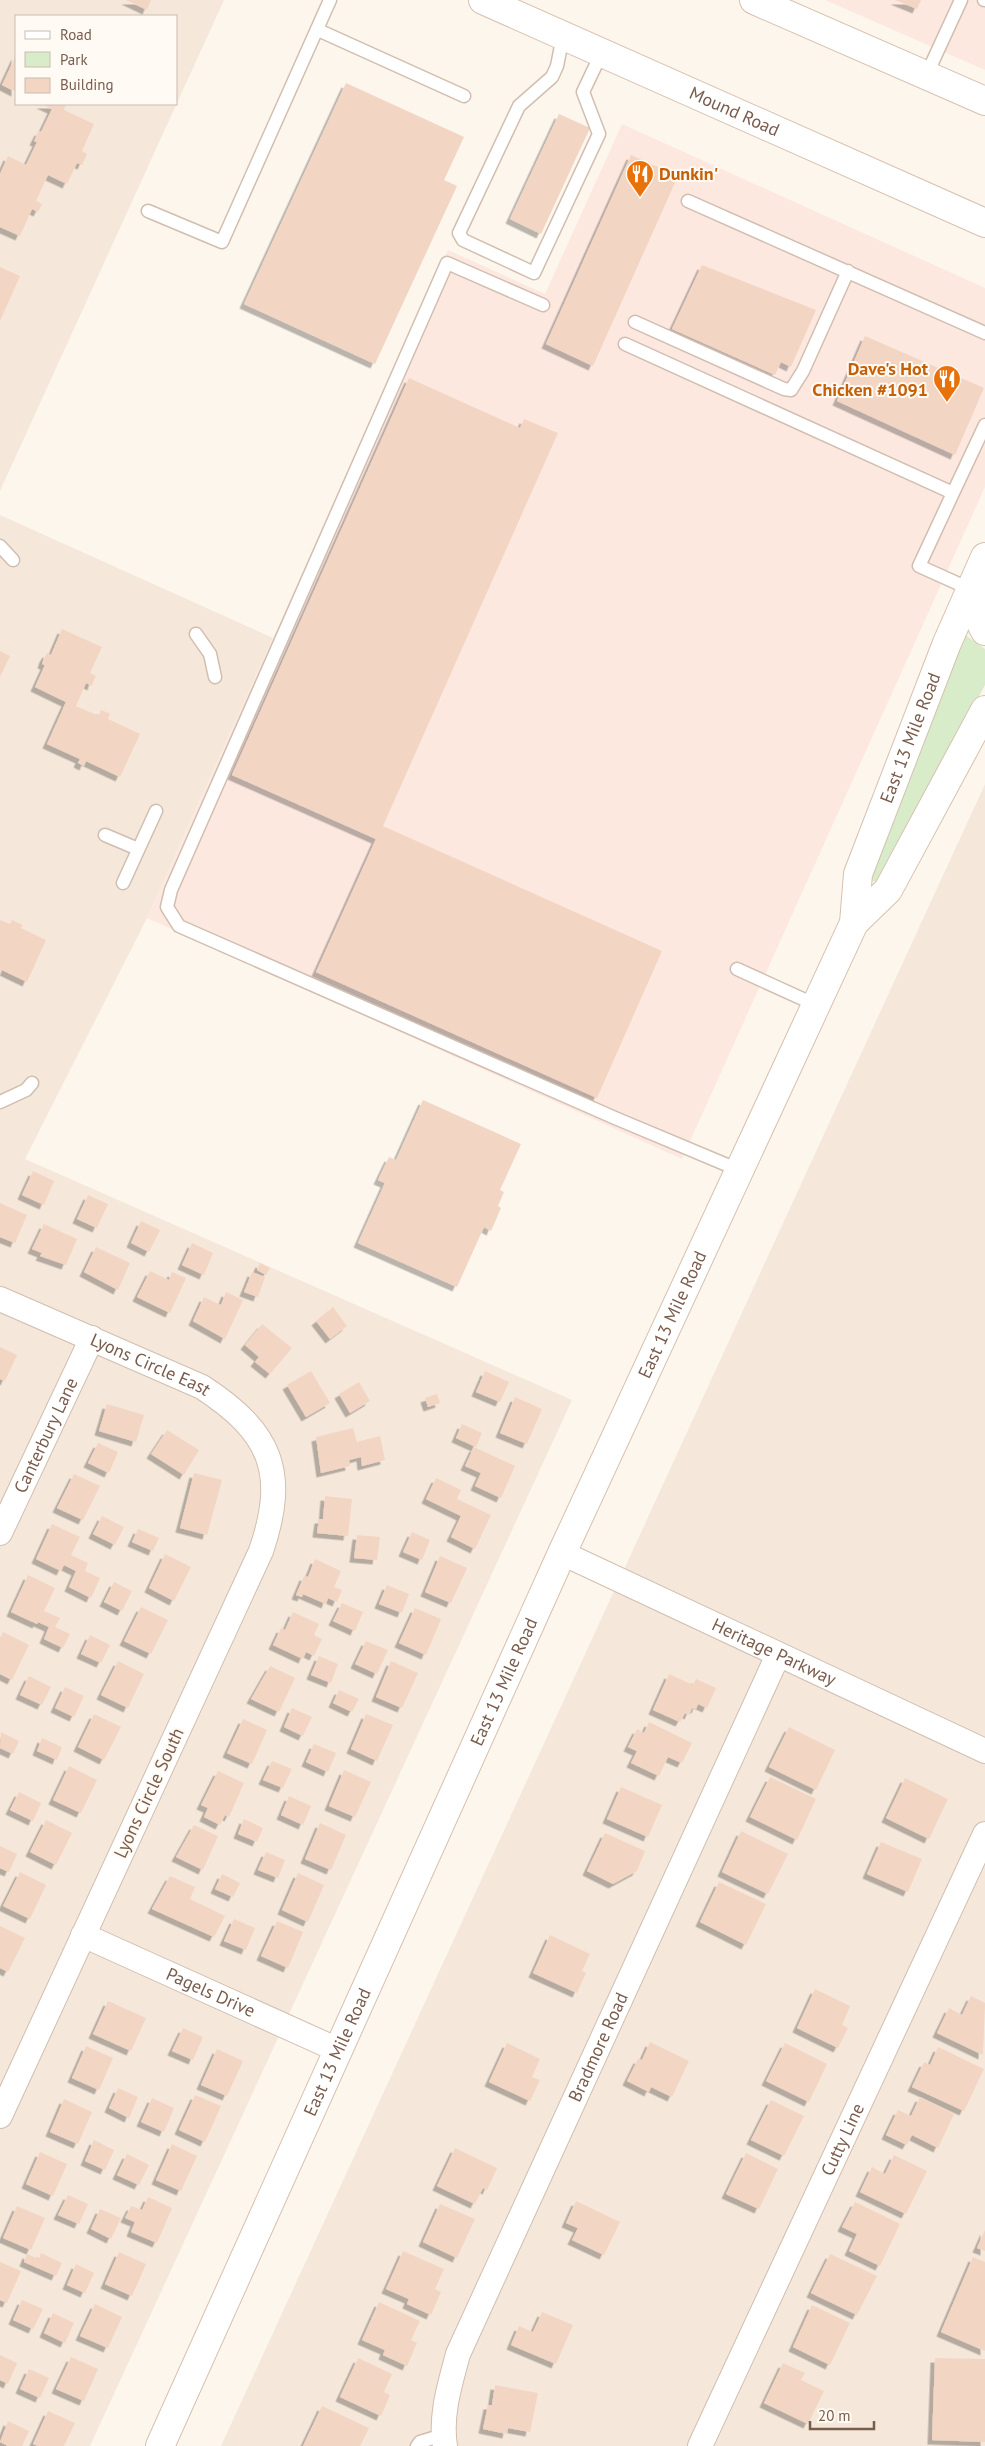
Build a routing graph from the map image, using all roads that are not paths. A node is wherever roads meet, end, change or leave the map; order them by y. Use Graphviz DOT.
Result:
graph roads {
  1 [pos="330,0"];
  2 [pos="483,0"];
  3 [pos="961,0"];
  4 [pos="768,3"];
  5 [pos="524,9"];
  6 [pos="318,30"];
  7 [pos="564,36"];
  8 [pos="602,52"];
  9 [pos="926,76"];
  10 [pos="464,96"];
  11 [pos="985,102"];
  12 [pos="688,202"];
  13 [pos="148,210"];
  14 [pos="985,223"];
  15 [pos="848,271"];
  16 [pos="543,305"];
  17 [pos="635,322"];
  18 [pos="985,333"];
  19 [pos="625,344"];
  20 [pos="985,425"];
  21 [pos="953,493"];
  22 [pos="0,546"];
  23 [pos="985,557"];
  24 [pos="13,560"];
  25 [pos="978,593"];
  26 [pos="985,631"];
  27 [pos="196,634"];
  28 [pos="215,677"];
  29 [pos="985,710"];
  30 [pos="156,811"];
  31 [pos="105,835"];
  32 [pos="138,849"];
  33 [pos="123,883"];
  34 [pos="854,923"];
  35 [pos="737,969"];
  36 [pos="816,1004"];
  37 [pos="32,1082"];
  38 [pos="0,1102"];
  39 [pos="738,1170"];
  40 [pos="0,1299"];
  41 [pos="92,1338"];
  42 [pos="271,1465"];
  43 [pos="0,1534"];
  44 [pos="562,1553"];
  45 [pos="778,1655"];
  46 [pos="985,1751"];
  47 [pos="985,1834"];
  48 [pos="83,1935"];
  49 [pos="338,2050"];
  50 [pos="0,2116"];
  51 [pos="444,2440"];
  52 [pos="160,2446"];
  53 [pos="417,2446"];
  54 [pos="700,2446"];
  1 -- 6 [label="lane"];
  2 -- 5 [label="main road, Mound Road"];
  3 -- 9 [label="lane"];
  4 -- 9 [label="main road"];
  5 -- 7 [label="main road, Mound Road"];
  6 -- 10 [label="lane"];
  6 -- 13 [label="lane"];
  7 -- 8 [label="main road, Mound Road"];
  7 -- 8 [label="lane"];
  8 -- 14 [label="main road, Mound Road"];
  9 -- 11 [label="main road"];
  12 -- 15 [label="lane"];
  15 -- 17 [label="lane"];
  15 -- 18 [label="lane"];
  16 -- 39 [label="lane"];
  19 -- 21 [label="lane"];
  20 -- 21 [label="lane"];
  21 -- 25 [label="lane"];
  22 -- 24 [label="lane"];
  23 -- 25 [label="main road, East 13 Mile Road"];
  25 -- 26 [label="main road"];
  25 -- 34 [label="main road, East 13 Mile Road"];
  27 -- 28 [label="lane"];
  29 -- 34 [label="main road, East 13 Mile Road"];
  30 -- 32 [label="lane"];
  31 -- 32 [label="lane"];
  32 -- 33 [label="lane"];
  34 -- 36 [label="main road, East 13 Mile Road"];
  35 -- 36 [label="lane"];
  36 -- 39 [label="main road, East 13 Mile Road"];
  37 -- 38 [label="lane"];
  39 -- 44 [label="main road, East 13 Mile Road"];
  40 -- 41 [label="street, Lyons Circle East"];
  41 -- 42 [label="street, Lyons Circle East"];
  41 -- 43 [label="street, Canterbury Lane"];
  42 -- 48 [label="street, Lyons Circle South"];
  44 -- 45 [label="street, Heritage Parkway"];
  44 -- 49 [label="main road, East 13 Mile Road"];
  45 -- 46 [label="street, Heritage Parkway"];
  45 -- 51 [label="street, Bradmore Road"];
  47 -- 54 [label="street, Cutty Line"];
  48 -- 49 [label="street, Pagels Drive"];
  48 -- 50 [label="street, Lyons Circle South"];
  49 -- 52 [label="main road, East 13 Mile Road"];
  51 -- 53 [label="lane"];
}
